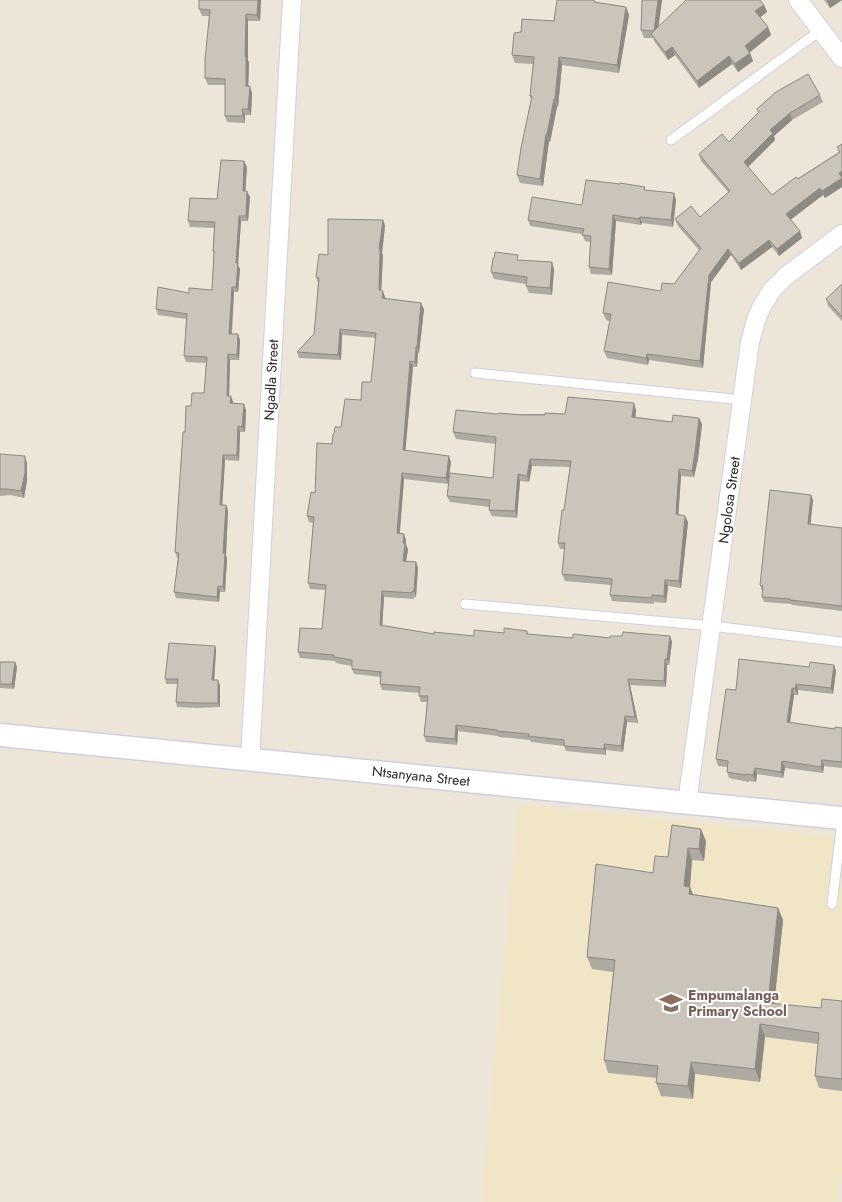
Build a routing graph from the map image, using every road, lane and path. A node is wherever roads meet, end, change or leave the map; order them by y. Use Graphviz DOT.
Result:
graph roads {
  1 [pos="292,0"];
  2 [pos="798,0"];
  3 [pos="821,30"];
  4 [pos="842,58"];
  5 [pos="671,140"];
  6 [pos="842,234"];
  7 [pos="475,373"];
  8 [pos="743,400"];
  9 [pos="465,604"];
  10 [pos="712,626"];
  11 [pos="842,642"];
  12 [pos="0,734"];
  13 [pos="250,759"];
  14 [pos="687,803"];
  15 [pos="842,820"];
  16 [pos="832,904"];
  1 -- 13 [label="street, Ngadla Street"];
  2 -- 3 [label="street"];
  3 -- 4 [label="street"];
  3 -- 5 [label="lane"];
  6 -- 8 [label="street, Ngolosa Street"];
  7 -- 8 [label="lane"];
  8 -- 10 [label="street, Ngolosa Street"];
  9 -- 10 [label="lane"];
  10 -- 11 [label="lane"];
  10 -- 14 [label="street, Ngolosa Street"];
  12 -- 13 [label="street, Ntsanyana Street"];
  13 -- 14 [label="street, Ntsanyana Street"];
  14 -- 15 [label="street, Ntsanyana Street"];
  15 -- 16 [label="lane"];
}
